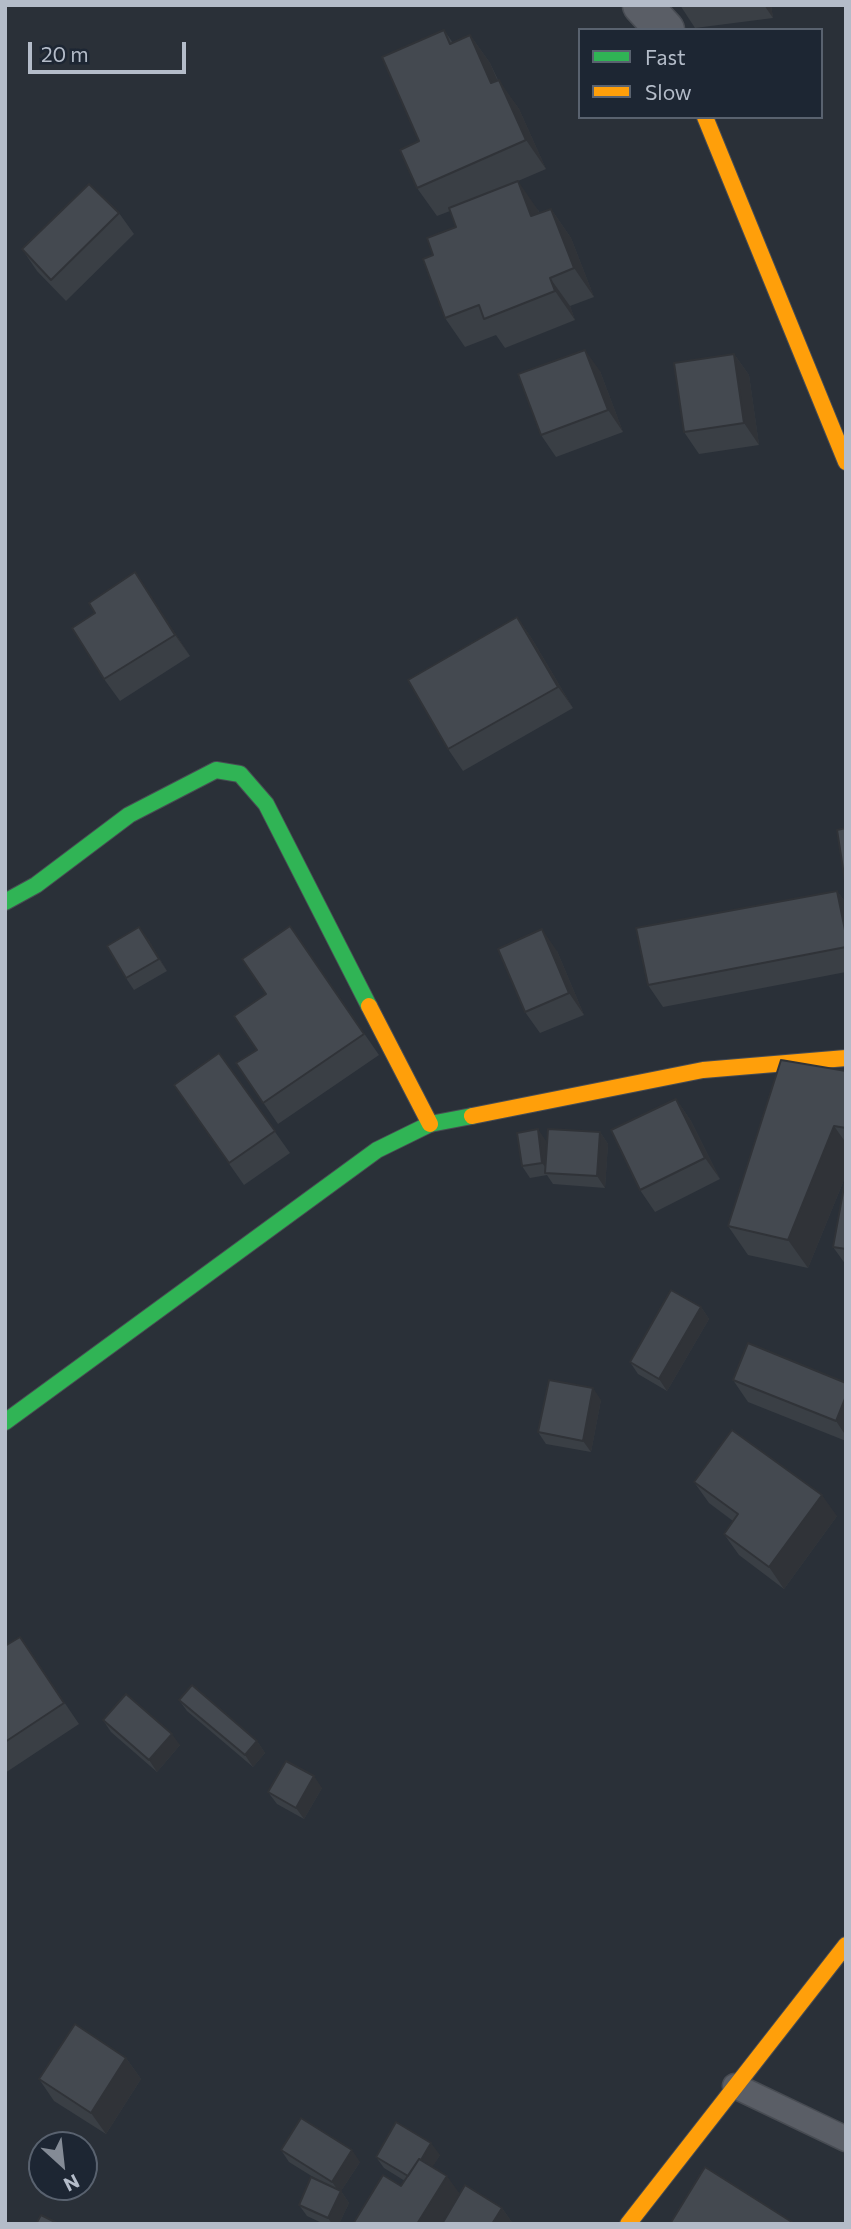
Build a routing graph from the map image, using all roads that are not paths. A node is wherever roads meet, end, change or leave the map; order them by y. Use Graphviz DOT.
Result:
graph roads {
  1 [pos="642,5"];
  2 [pos="663,28"];
  3 [pos="706,119"];
  4 [pos="846,462"];
  5 [pos="5,902"];
  6 [pos="846,1058"];
  7 [pos="430,1124"];
  8 [pos="5,1422"];
  9 [pos="846,1945"];
  10 [pos="735,2086"];
  11 [pos="846,2139"];
  12 [pos="628,2224"];
  1 -- 2 [label="street"];
  3 -- 4 [label="street"];
  5 -- 7 [label="street"];
  6 -- 7 [label="street"];
  7 -- 8 [label="street"];
  9 -- 10 [label="street"];
  10 -- 11 [label="lane"];
  10 -- 12 [label="street"];
}
